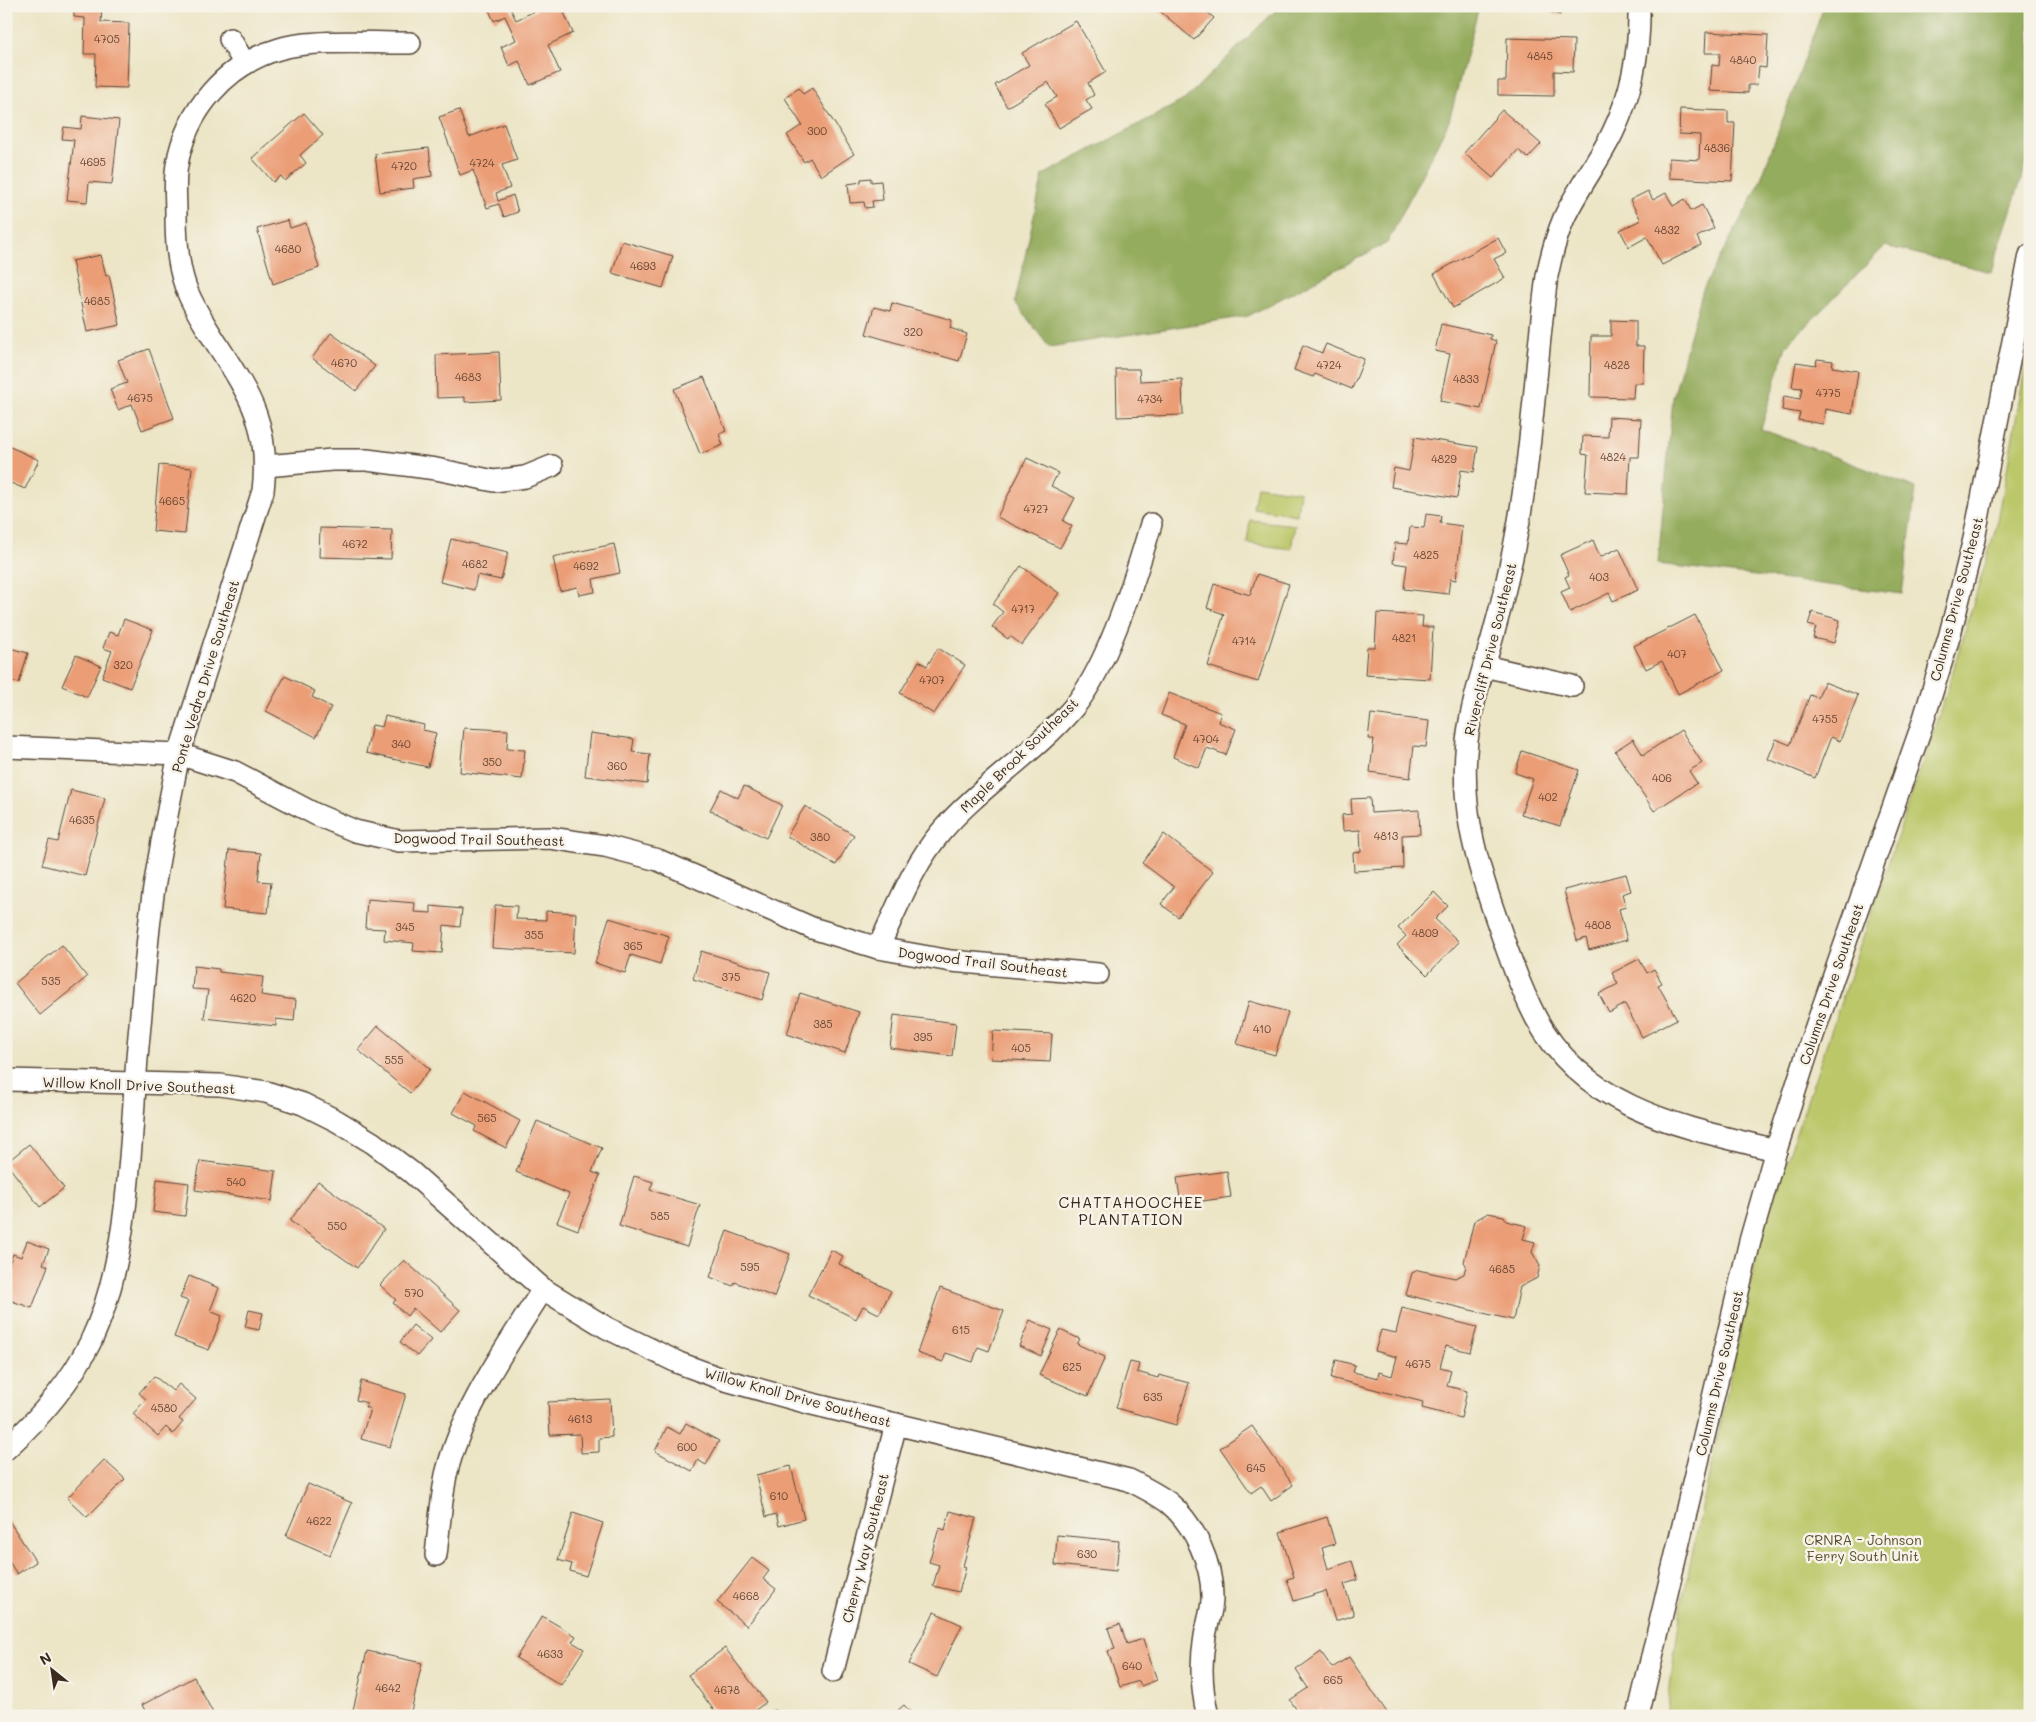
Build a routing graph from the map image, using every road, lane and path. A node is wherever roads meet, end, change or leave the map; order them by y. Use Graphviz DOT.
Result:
graph roads {
  1 [pos="1639,6"];
  2 [pos="230,39"];
  3 [pos="410,43"];
  4 [pos="245,64"];
  5 [pos="2030,255"];
  6 [pos="266,466"];
  7 [pos="552,466"];
  8 [pos="1151,524"];
  9 [pos="1484,666"];
  10 [pos="1572,686"];
  11 [pos="6,747"];
  12 [pos="179,754"];
  13 [pos="878,948"];
  14 [pos="1098,974"];
  15 [pos="6,1080"];
  16 [pos="135,1084"];
  17 [pos="1776,1150"];
  18 [pos="543,1289"];
  19 [pos="896,1424"];
  20 [pos="6,1449"];
  21 [pos="436,1555"];
  22 [pos="833,1671"];
  23 [pos="1208,1716"];
  24 [pos="1638,1716"];
  1 -- 9 [label="street, Rivercliff Drive Southeast"];
  2 -- 4 [label="street"];
  3 -- 4 [label="street, Ponte Vedra Drive Southeast"];
  4 -- 6 [label="street, Ponte Vedra Drive Southeast"];
  5 -- 17 [label="street, Columns Drive Southeast"];
  6 -- 7 [label="street"];
  6 -- 12 [label="street, Ponte Vedra Drive Southeast"];
  8 -- 13 [label="street, Maple Brook Southeast"];
  9 -- 10 [label="street"];
  9 -- 17 [label="street, Rivercliff Drive Southeast"];
  11 -- 12 [label="street, Dogwood Trail Southeast"];
  12 -- 13 [label="street, Dogwood Trail Southeast"];
  12 -- 16 [label="street, Ponte Vedra Drive Southeast"];
  13 -- 14 [label="street, Dogwood Trail Southeast"];
  15 -- 16 [label="street, Willow Knoll Drive Southeast"];
  16 -- 18 [label="street, Willow Knoll Drive Southeast"];
  16 -- 20 [label="street, Ponte Vedra Drive Southeast"];
  17 -- 24 [label="street, Columns Drive Southeast"];
  18 -- 19 [label="street, Willow Knoll Drive Southeast"];
  18 -- 21 [label="street"];
  19 -- 22 [label="street, Cherry Way Southeast"];
  19 -- 23 [label="street, Willow Knoll Drive Southeast"];
}
